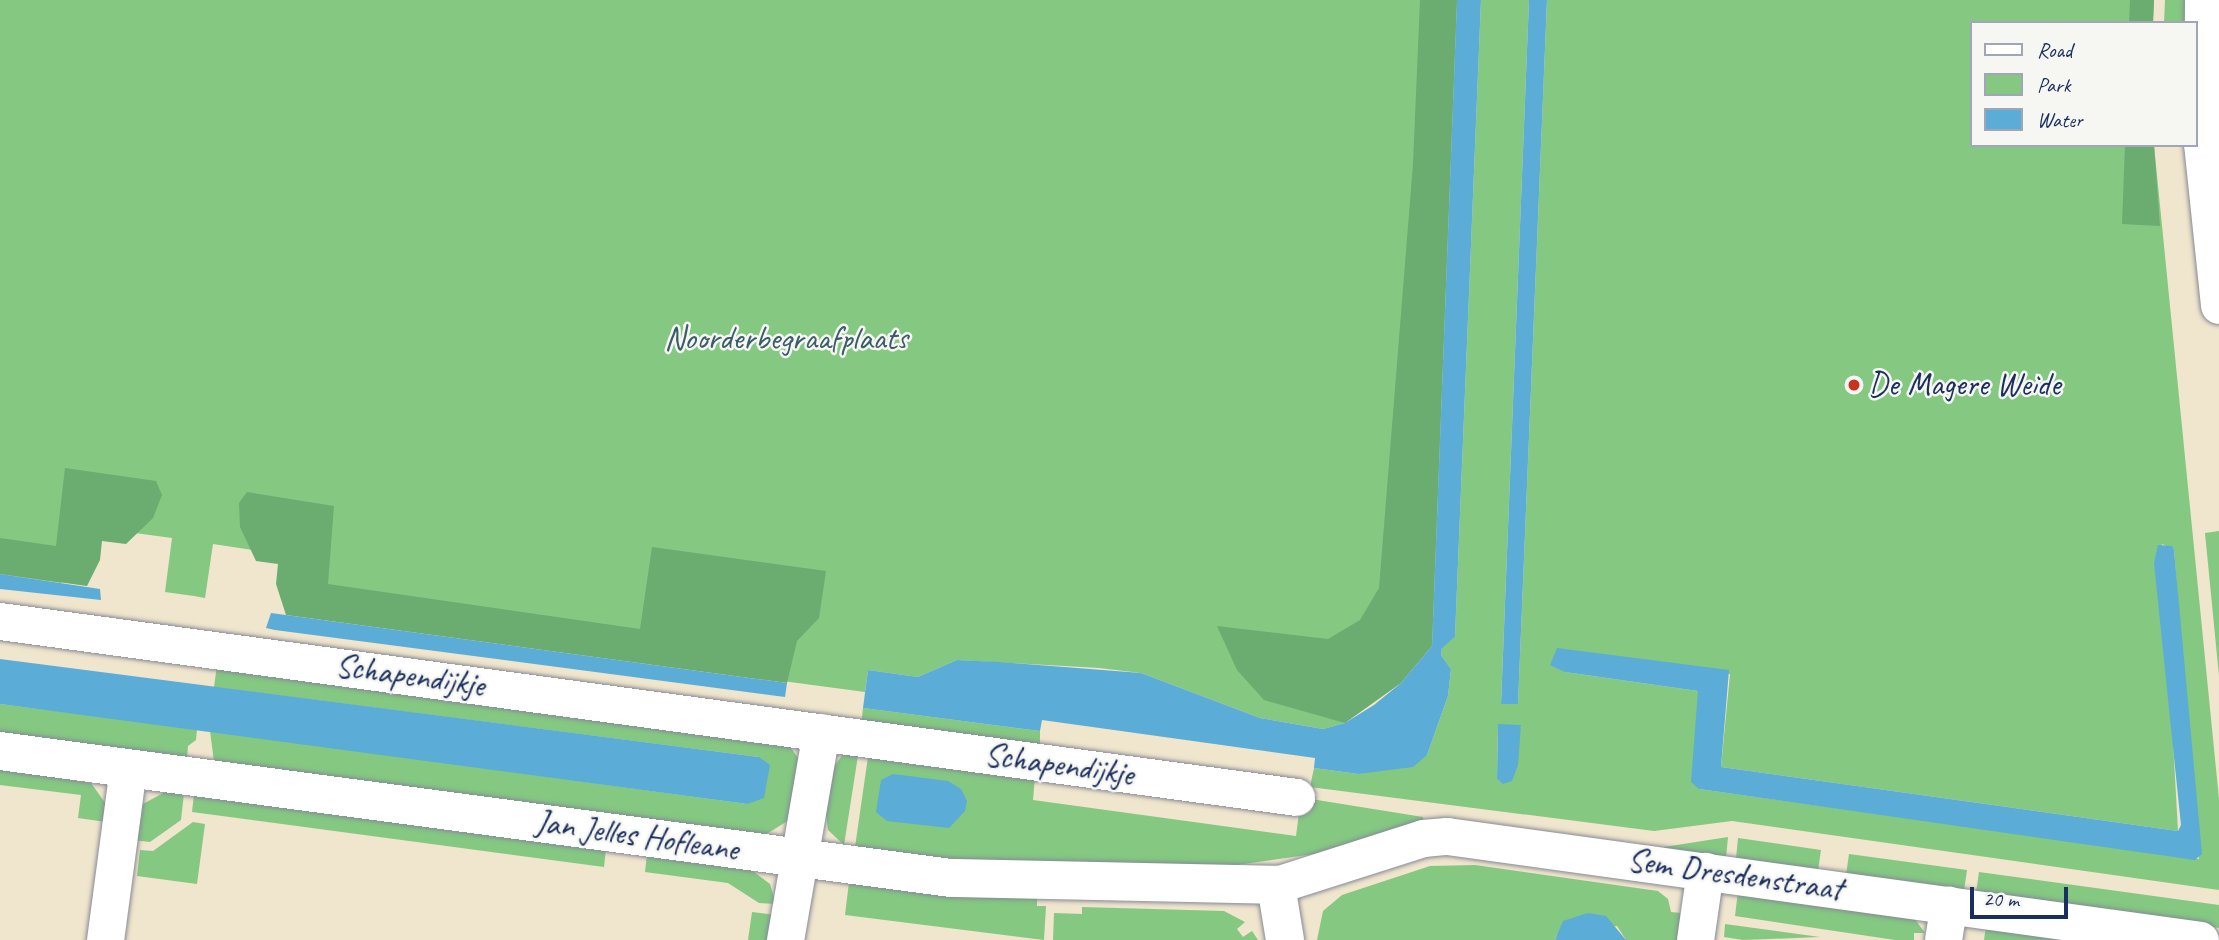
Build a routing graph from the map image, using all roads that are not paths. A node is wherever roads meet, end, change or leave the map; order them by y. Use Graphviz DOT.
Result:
graph roads {
  1 [pos="2203,0"];
  2 [pos="2219,305"];
  3 [pos="0,621"];
  4 [pos="821,732"];
  5 [pos="0,751"];
  6 [pos="128,768"];
  7 [pos="1296,797"];
  8 [pos="799,857"];
  9 [pos="1705,871"];
  10 [pos="1276,885"];
  11 [pos="1949,904"];
  12 [pos="105,940"];
  13 [pos="785,940"];
  14 [pos="1285,940"];
  15 [pos="1695,940"];
  16 [pos="1943,940"];
  17 [pos="2200,940"];
  1 -- 2 [label="street"];
  3 -- 4 [label="street, Schapendijkje"];
  4 -- 7 [label="street, Schapendijkje"];
  4 -- 8 [label="street"];
  5 -- 6 [label="street, Jan Jelles Hofleane"];
  6 -- 8 [label="street, Jan Jelles Hofleane"];
  6 -- 12 [label="street"];
  8 -- 10 [label="street, Jan Jelles Hofleane"];
  8 -- 13 [label="street"];
  9 -- 10 [label="street, Sem Dresdenstraat"];
  9 -- 11 [label="street, Sem Dresdenstraat"];
  9 -- 15 [label="street"];
  10 -- 14 [label="street"];
  11 -- 16 [label="street"];
  11 -- 17 [label="street, Sem Dresdenstraat"];
}
